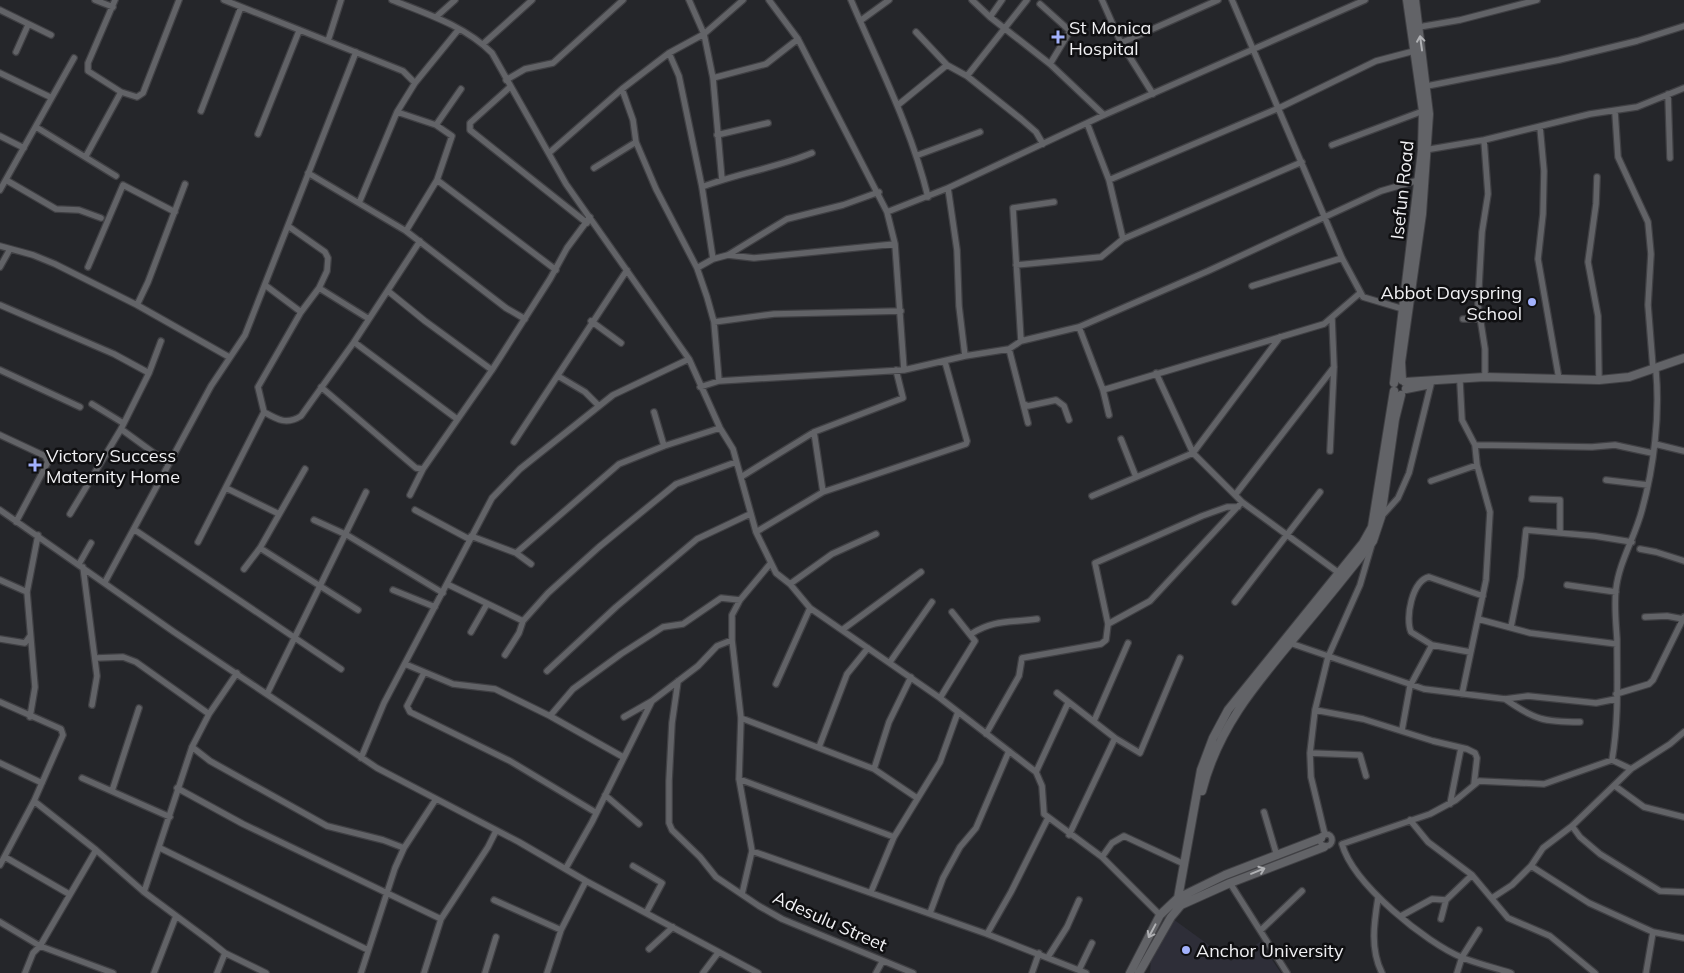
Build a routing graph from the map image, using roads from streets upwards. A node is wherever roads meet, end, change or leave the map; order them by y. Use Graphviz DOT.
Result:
graph roads {
  1 [pos="95,0"];
  2 [pos="116,0"];
  3 [pos="179,0"];
  4 [pos="224,0"];
  5 [pos="341,0"];
  6 [pos="392,0"];
  7 [pos="455,0"];
  8 [pos="532,0"];
  9 [pos="622,0"];
  10 [pos="689,0"];
  11 [pos="743,0"];
  12 [pos="769,0"];
  13 [pos="851,0"];
  14 [pos="889,0"];
  15 [pos="972,0"];
  16 [pos="1002,0"];
  17 [pos="1027,0"];
  18 [pos="1102,0"];
  19 [pos="1218,0"];
  20 [pos="1232,0"];
  21 [pos="1365,0"];
  22 [pos="1407,0"];
  23 [pos="1415,0"];
  24 [pos="1536,0"];
  25 [pos="1510,3"];
  26 [pos="1040,4"];
  27 [pos="113,7"];
  28 [pos="241,7"];
  29 [pos="0,10"];
  30 [pos="436,17"];
  31 [pos="990,18"];
  32 [pos="860,21"];
  33 [pos="28,25"];
  34 [pos="1684,26"];
  35 [pos="1003,27"];
  36 [pos="1419,27"];
  37 [pos="459,29"];
  38 [pos="299,31"];
  39 [pos="916,32"];
  40 [pos="704,34"];
  41 [pos="51,35"];
  42 [pos="798,39"];
  43 [pos="328,41"];
  44 [pos="1121,43"];
  45 [pos="483,44"];
  46 [pos="1254,50"];
  47 [pos="1414,51"];
  48 [pos="16,52"];
  49 [pos="356,52"];
  50 [pos="669,53"];
  51 [pos="74,58"];
  52 [pos="1050,64"];
  53 [pos="947,65"];
  54 [pos="0,73"];
  55 [pos="967,76"];
  56 [pos="713,78"];
  57 [pos="506,80"];
  58 [pos="416,83"];
  59 [pos="1427,86"];
  60 [pos="510,87"];
  61 [pos="1684,88"];
  62 [pos="462,89"];
  63 [pos="622,89"];
  64 [pos="121,92"];
  65 [pos="1153,94"];
  66 [pos="1668,94"];
  67 [pos="50,96"];
  68 [pos="898,105"];
  69 [pos="1279,108"];
  70 [pos="201,111"];
  71 [pos="1422,111"];
  72 [pos="397,112"];
  73 [pos="1615,112"];
  74 [pos="1104,115"];
  75 [pos="768,123"];
  76 [pos="1087,123"];
  77 [pos="436,125"];
  78 [pos="36,127"];
  79 [pos="1540,127"];
  80 [pos="980,132"];
  81 [pos="258,134"];
  82 [pos="717,135"];
  83 [pos="0,136"];
  84 [pos="1484,140"];
  85 [pos="636,142"];
  86 [pos="1043,144"];
  87 [pos="1332,146"];
  88 [pos="24,148"];
  89 [pos="1425,150"];
  90 [pos="549,153"];
  91 [pos="812,153"];
  92 [pos="86,156"];
  93 [pos="918,156"];
  94 [pos="1670,158"];
  95 [pos="1302,162"];
  96 [pos="594,168"];
  97 [pos="308,173"];
  98 [pos="116,176"];
  99 [pos="1597,177"];
  100 [pos="6,180"];
  101 [pos="436,180"];
  102 [pos="722,180"];
  103 [pos="1109,180"];
  104 [pos="1419,180"];
  105 [pos="185,184"];
  106 [pos="702,188"];
  107 [pos="948,188"];
  108 [pos="0,190"];
  109 [pos="879,192"];
  110 [pos="928,197"];
  111 [pos="359,202"];
  112 [pos="1054,202"];
  113 [pos="175,212"];
  114 [pos="887,212"];
  115 [pos="1326,216"];
  116 [pos="101,218"];
  117 [pos="588,220"];
  118 [pos="288,226"];
  119 [pos="406,231"];
  120 [pos="1122,239"];
  121 [pos="420,242"];
  122 [pos="895,244"];
  123 [pos="0,246"];
  124 [pos="10,250"];
  125 [pos="728,255"];
  126 [pos="1342,258"];
  127 [pos="713,259"];
  128 [pos="1016,265"];
  129 [pos="0,267"];
  130 [pos="88,267"];
  131 [pos="697,268"];
  132 [pos="556,270"];
  133 [pos="627,270"];
  134 [pos="265,286"];
  135 [pos="1252,286"];
  136 [pos="319,288"];
  137 [pos="388,291"];
  138 [pos="1360,293"];
  139 [pos="0,305"];
  140 [pos="137,305"];
  141 [pos="1403,309"];
  142 [pos="900,311"];
  143 [pos="301,312"];
  144 [pos="525,318"];
  145 [pos="1332,318"];
  146 [pos="369,319"];
  147 [pos="1481,319"];
  148 [pos="1462,320"];
  149 [pos="591,321"];
  150 [pos="714,322"];
  151 [pos="1079,326"];
  152 [pos="1280,337"];
  153 [pos="161,340"];
  154 [pos="1021,340"];
  155 [pos="354,342"];
  156 [pos="621,343"];
  157 [pos="1009,349"];
  158 [pos="965,356"];
  159 [pos="229,357"];
  160 [pos="1684,358"];
  161 [pos="689,360"];
  162 [pos="945,362"];
  163 [pos="1684,363"];
  164 [pos="1334,367"];
  165 [pos="0,370"];
  166 [pos="492,370"];
  167 [pos="896,370"];
  168 [pos="904,370"];
  169 [pos="1655,370"];
  170 [pos="149,373"];
  171 [pos="1156,373"];
  172 [pos="558,376"];
  173 [pos="1485,377"];
  174 [pos="1559,379"];
  175 [pos="1599,380"];
  176 [pos="719,381"];
  177 [pos="1460,382"];
  178 [pos="1430,384"];
  179 [pos="700,387"];
  180 [pos="1400,387"];
  181 [pos="320,388"];
  182 [pos="1103,390"];
  183 [pos="92,404"];
  184 [pos="1024,404"];
  185 [pos="599,406"];
  186 [pos="80,407"];
  187 [pos="264,412"];
  188 [pos="654,412"];
  189 [pos="1109,415"];
  190 [pos="457,419"];
  191 [pos="1069,420"];
  192 [pos="1028,424"];
  193 [pos="122,426"];
  194 [pos="720,428"];
  195 [pos="814,432"];
  196 [pos="0,435"];
  197 [pos="1121,438"];
  198 [pos="514,442"];
  199 [pos="1655,444"];
  200 [pos="1475,445"];
  201 [pos="664,446"];
  202 [pos="1330,451"];
  203 [pos="1684,451"];
  204 [pos="1193,453"];
  205 [pos="1652,454"];
  206 [pos="736,462"];
  207 [pos="169,464"];
  208 [pos="1477,464"];
  209 [pos="305,469"];
  210 [pos="423,470"];
  211 [pos="741,477"];
  212 [pos="1136,478"];
  213 [pos="1606,480"];
  214 [pos="1431,481"];
  215 [pos="1648,485"];
  216 [pos="226,488"];
  217 [pos="366,492"];
  218 [pos="823,492"];
  219 [pos="1320,492"];
  220 [pos="410,494"];
  221 [pos="1235,495"];
  222 [pos="1092,496"];
  223 [pos="1532,499"];
  224 [pos="1240,504"];
  225 [pos="0,510"];
  226 [pos="415,510"];
  227 [pos="70,514"];
  228 [pos="279,514"];
  229 [pos="750,514"];
  230 [pos="1381,517"];
  231 [pos="314,520"];
  232 [pos="16,522"];
  233 [pos="135,530"];
  234 [pos="756,532"];
  235 [pos="1560,532"];
  236 [pos="876,534"];
  237 [pos="38,535"];
  238 [pos="347,535"];
  239 [pos="1288,536"];
  240 [pos="470,538"];
  241 [pos="1373,541"];
  242 [pos="198,542"];
  243 [pos="1632,542"];
  244 [pos="91,543"];
  245 [pos="260,548"];
  246 [pos="1640,549"];
  247 [pos="516,553"];
  248 [pos="1684,561"];
  249 [pos="531,564"];
  250 [pos="770,564"];
  251 [pos="81,565"];
  252 [pos="244,569"];
  253 [pos="921,572"];
  254 [pos="1339,573"];
  255 [pos="0,580"];
  256 [pos="105,582"];
  257 [pos="447,584"];
  258 [pos="790,584"];
  259 [pos="1567,585"];
  260 [pos="321,586"];
  261 [pos="393,590"];
  262 [pos="27,592"];
  263 [pos="1616,592"];
  264 [pos="443,593"];
  265 [pos="1483,596"];
  266 [pos="740,600"];
  267 [pos="932,602"];
  268 [pos="1234,602"];
  269 [pos="487,604"];
  270 [pos="435,608"];
  271 [pos="810,608"];
  272 [pos="358,610"];
  273 [pos="952,612"];
  274 [pos="1646,617"];
  275 [pos="1683,618"];
  276 [pos="1036,619"];
  277 [pos="1478,619"];
  278 [pos="523,621"];
  279 [pos="1108,624"];
  280 [pos="1511,627"];
  281 [pos="842,630"];
  282 [pos="471,632"];
  283 [pos="971,634"];
  284 [pos="30,636"];
  285 [pos="0,639"];
  286 [pos="295,639"];
  287 [pos="732,640"];
  288 [pos="1128,643"];
  289 [pos="1290,643"];
  290 [pos="1617,644"];
  291 [pos="1432,645"];
  292 [pos="868,648"];
  293 [pos="1470,652"];
  294 [pos="505,655"];
  295 [pos="1328,657"];
  296 [pos="96,658"];
  297 [pos="1180,658"];
  298 [pos="890,662"];
  299 [pos="406,664"];
  300 [pos="341,669"];
  301 [pos="547,671"];
  302 [pos="237,673"];
  303 [pos="424,673"];
  304 [pos="911,677"];
  305 [pos="678,681"];
  306 [pos="776,684"];
  307 [pos="1410,686"];
  308 [pos="1057,693"];
  309 [pos="267,694"];
  310 [pos="1462,694"];
  311 [pos="1616,696"];
  312 [pos="940,698"];
  313 [pos="1505,699"];
  314 [pos="652,701"];
  315 [pos="0,702"];
  316 [pos="1068,703"];
  317 [pos="92,705"];
  318 [pos="139,708"];
  319 [pos="1315,710"];
  320 [pos="958,712"];
  321 [pos="209,714"];
  322 [pos="550,716"];
  323 [pos="30,717"];
  324 [pos="624,717"];
  325 [pos="741,718"];
  326 [pos="1094,721"];
  327 [pos="1580,722"];
  328 [pos="1402,730"];
  329 [pos="1684,732"];
  330 [pos="986,734"];
  331 [pos="1115,738"];
  332 [pos="192,747"];
  333 [pos="819,747"];
  334 [pos="1461,748"];
  335 [pos="1009,751"];
  336 [pos="1310,753"];
  337 [pos="624,757"];
  338 [pos="362,758"];
  339 [pos="1612,760"];
  340 [pos="0,763"];
  341 [pos="874,769"];
  342 [pos="1631,769"];
  343 [pos="1036,772"];
  344 [pos="1366,776"];
  345 [pos="82,778"];
  346 [pos="738,779"];
  347 [pos="42,783"];
  348 [pos="1474,784"];
  349 [pos="1615,786"];
  350 [pos="177,788"];
  351 [pos="112,791"];
  352 [pos="605,795"];
  353 [pos="917,798"];
  354 [pos="436,799"];
  355 [pos="34,801"];
  356 [pos="1450,804"];
  357 [pos="595,812"];
  358 [pos="1264,812"];
  359 [pos="170,817"];
  360 [pos="1684,817"];
  361 [pos="1048,818"];
  362 [pos="1410,820"];
  363 [pos="639,824"];
  364 [pos="1572,826"];
  365 [pos="496,830"];
  366 [pos="1069,835"];
  367 [pos="1323,836"];
  368 [pos="894,837"];
  369 [pos="1332,842"];
  370 [pos="1342,844"];
  371 [pos="1324,846"];
  372 [pos="160,848"];
  373 [pos="404,848"];
  374 [pos="96,850"];
  375 [pos="752,851"];
  376 [pos="1277,856"];
  377 [pos="5,857"];
  378 [pos="1102,857"];
  379 [pos="1184,864"];
  380 [pos="0,865"];
  381 [pos="633,866"];
  382 [pos="1531,866"];
  383 [pos="566,868"];
  384 [pos="1472,875"];
  385 [pos="586,881"];
  386 [pos="1230,883"];
  387 [pos="1302,891"];
  388 [pos="144,892"];
  389 [pos="871,892"];
  390 [pos="1684,892"];
  391 [pos="69,894"];
  392 [pos="385,894"];
  393 [pos="742,894"];
  394 [pos="1180,897"];
  395 [pos="1378,898"];
  396 [pos="1492,898"];
  397 [pos="494,900"];
  398 [pos="1079,900"];
  399 [pos="1446,900"];
  400 [pos="646,913"];
  401 [pos="930,913"];
  402 [pos="1160,915"];
  403 [pos="176,916"];
  404 [pos="1400,916"];
  405 [pos="1440,919"];
  406 [pos="441,920"];
  407 [pos="0,922"];
  408 [pos="673,927"];
  409 [pos="561,930"];
  410 [pos="1261,930"];
  411 [pos="1479,930"];
  412 [pos="1653,932"];
  413 [pos="987,934"];
  414 [pos="496,937"];
  415 [pos="1684,938"];
  416 [pos="1092,943"];
  417 [pos="40,946"];
  418 [pos="649,949"];
  419 [pos="368,950"];
  420 [pos="225,953"];
  421 [pos="718,953"];
  422 [pos="1039,953"];
  423 [pos="1048,957"];
  424 [pos="1462,957"];
  425 [pos="882,962"];
  426 [pos="1079,970"];
  427 [pos="1591,972"];
  428 [pos="25,973"];
  429 [pos="114,973"];
  430 [pos="154,973"];
  431 [pos="217,973"];
  432 [pos="266,973"];
  433 [pos="361,973"];
  434 [pos="424,973"];
  435 [pos="485,973"];
  436 [pos="546,973"];
  437 [pos="703,973"];
  438 [pos="758,973"];
  439 [pos="876,973"];
  440 [pos="914,973"];
  441 [pos="1032,973"];
  442 [pos="1086,973"];
  443 [pos="1130,973"];
  444 [pos="1139,973"];
  445 [pos="1287,973"];
  446 [pos="1382,973"];
  447 [pos="1457,973"];
  448 [pos="1511,973"];
  449 [pos="1646,973"];
  1 -- 27 [label="street"];
  2 -- 27 [label="street"];
  3 -- 64 [label="street"];
  4 -- 28 [label="street"];
  5 -- 43 [label="street"];
  6 -- 30 [label="street"];
  7 -- 30 [label="street"];
  8 -- 45 [label="street"];
  9 -- 57 [label="street"];
  10 -- 40 [label="street"];
  11 -- 40 [label="street"];
  12 -- 42 [label="street"];
  13 -- 32 [label="street"];
  14 -- 32 [label="street"];
  15 -- 31 [label="street"];
  16 -- 31 [label="street"];
  17 -- 35 [label="street"];
  18 -- 44 [label="street"];
  19 -- 44 [label="street"];
  20 -- 46 [label="street"];
  21 -- 46 [label="street"];
  22 -- 47 [label="street, Isefun Road"];
  23 -- 36 [label="street, Isefun Road"];
  24 -- 25 [label="street"];
  25 -- 36 [label="street"];
  26 -- 52 [label="street"];
  27 -- 64 [label="street"];
  28 -- 38 [label="street"];
  28 -- 70 [label="street"];
  29 -- 33 [label="street"];
  30 -- 37 [label="street"];
  31 -- 35 [label="street"];
  32 -- 68 [label="street"];
  33 -- 41 [label="street"];
  33 -- 48 [label="street"];
  34 -- 59 [label="street"];
  35 -- 52 [label="street"];
  35 -- 55 [label="street"];
  59 -- 36 [label="street, Isefun Road, one-way"];
  37 -- 45 [label="street"];
  37 -- 58 [label="street"];
  38 -- 43 [label="street"];
  38 -- 81 [label="street"];
  39 -- 53 [label="street"];
  40 -- 50 [label="street"];
  40 -- 56 [label="street"];
  42 -- 56 [label="street"];
  42 -- 109 [label="street"];
  43 -- 49 [label="street"];
  44 -- 65 [label="street"];
  45 -- 57 [label="street"];
  46 -- 65 [label="street"];
  46 -- 69 [label="street"];
  47 -- 69 [label="street"];
  47 -- 71 [label="street, Isefun Road"];
  49 -- 58 [label="street"];
  49 -- 97 [label="street"];
  50 -- 63 [label="street"];
  50 -- 106 [label="street"];
  51 -- 67 [label="street"];
  52 -- 74 [label="street"];
  53 -- 55 [label="street"];
  53 -- 68 [label="street"];
  54 -- 67 [label="street"];
  55 -- 86 [label="street"];
  56 -- 82 [label="street"];
  57 -- 60 [label="street"];
  58 -- 72 [label="street"];
  59 -- 89 [label="street, Isefun Road"];
  60 -- 90 [label="street"];
  60 -- 117 [label="street"];
  61 -- 66 [label="street"];
  62 -- 77 [label="street"];
  63 -- 85 [label="street"];
  63 -- 90 [label="street"];
  64 -- 92 [label="street"];
  65 -- 74 [label="street"];
  66 -- 73 [label="street"];
  66 -- 94 [label="street"];
  67 -- 78 [label="street"];
  68 -- 93 [label="street"];
  69 -- 95 [label="street"];
  69 -- 103 [label="street"];
  71 -- 87 [label="street"];
  71 -- 89 [label="street, Isefun Road"];
  72 -- 77 [label="street"];
  72 -- 111 [label="street"];
  73 -- 79 [label="street"];
  73 -- 169 [label="street"];
  74 -- 76 [label="street"];
  75 -- 82 [label="street"];
  76 -- 86 [label="street"];
  76 -- 103 [label="street"];
  77 -- 101 [label="street"];
  78 -- 88 [label="street"];
  78 -- 92 [label="street"];
  79 -- 84 [label="street"];
  79 -- 174 [label="street"];
  80 -- 93 [label="street"];
  82 -- 102 [label="street"];
  83 -- 88 [label="street"];
  84 -- 89 [label="street"];
  84 -- 147 [label="street"];
  85 -- 96 [label="street"];
  85 -- 131 [label="street"];
  86 -- 107 [label="street"];
  88 -- 100 [label="street"];
  89 -- 104 [label="street, Isefun Road"];
  89 -- 180 [label="street, Isefun Road"];
  90 -- 117 [label="street"];
  91 -- 102 [label="street"];
  92 -- 98 [label="street"];
  93 -- 110 [label="street"];
  95 -- 115 [label="street"];
  95 -- 120 [label="street"];
  97 -- 111 [label="street"];
  97 -- 118 [label="street"];
  99 -- 175 [label="street"];
  100 -- 108 [label="street"];
  100 -- 116 [label="street"];
  101 -- 119 [label="street"];
  101 -- 132 [label="street"];
  102 -- 106 [label="street"];
  103 -- 120 [label="street"];
  104 -- 115 [label="street"];
  104 -- 141 [label="street, Isefun Road"];
  105 -- 113 [label="street"];
  106 -- 127 [label="street"];
  107 -- 110 [label="street"];
  107 -- 158 [label="street"];
  109 -- 114 [label="street"];
  109 -- 125 [label="street"];
  110 -- 114 [label="street"];
  111 -- 119 [label="street"];
  112 -- 128 [label="street"];
  113 -- 130 [label="street"];
  113 -- 140 [label="street"];
  114 -- 122 [label="street"];
  115 -- 126 [label="street"];
  115 -- 151 [label="street"];
  117 -- 132 [label="street"];
  117 -- 133 [label="street"];
  118 -- 134 [label="street"];
  118 -- 136 [label="street"];
  119 -- 121 [label="street"];
  120 -- 128 [label="street"];
  121 -- 137 [label="street"];
  121 -- 144 [label="street"];
  122 -- 125 [label="street"];
  122 -- 142 [label="street"];
  123 -- 124 [label="street"];
  124 -- 129 [label="street"];
  124 -- 140 [label="street"];
  125 -- 127 [label="street"];
  126 -- 135 [label="street"];
  126 -- 138 [label="street"];
  127 -- 131 [label="street"];
  128 -- 154 [label="street"];
  131 -- 150 [label="street"];
  132 -- 144 [label="street"];
  133 -- 149 [label="street"];
  133 -- 161 [label="street"];
  134 -- 143 [label="street"];
  134 -- 159 [label="street"];
  136 -- 143 [label="street"];
  136 -- 146 [label="street"];
  137 -- 146 [label="street"];
  137 -- 166 [label="street"];
  138 -- 141 [label="street"];
  138 -- 145 [label="street"];
  139 -- 170 [label="street"];
  140 -- 159 [label="street"];
  141 -- 180 [label="street, Isefun Road"];
  142 -- 150 [label="street"];
  142 -- 168 [label="street"];
  143 -- 187 [label="street"];
  144 -- 166 [label="street"];
  145 -- 152 [label="street"];
  145 -- 164 [label="street"];
  146 -- 155 [label="street"];
  147 -- 148 [label="street"];
  147 -- 173 [label="street"];
  149 -- 156 [label="street"];
  149 -- 172 [label="street"];
  150 -- 176 [label="street"];
  151 -- 154 [label="street"];
  151 -- 182 [label="street"];
  152 -- 171 [label="street"];
  152 -- 204 [label="street"];
  153 -- 170 [label="street"];
  154 -- 157 [label="street"];
  155 -- 181 [label="street"];
  155 -- 190 [label="street"];
  157 -- 158 [label="street"];
  157 -- 184 [label="street"];
  158 -- 162 [label="street"];
  159 -- 207 [label="street"];
  160 -- 169 [label="street"];
  161 -- 179 [label="street"];
  161 -- 185 [label="street"];
  162 -- 168 [label="street"];
  162 -- 218 [label="street"];
  163 -- 169 [label="street"];
  164 -- 202 [label="street"];
  164 -- 221 [label="street"];
  165 -- 186 [label="street"];
  166 -- 190 [label="street"];
  167 -- 168 [label="street"];
  167 -- 176 [label="street"];
  167 -- 195 [label="street"];
  169 -- 175 [label="street"];
  169 -- 177 [label="street"];
  169 -- 199 [label="street"];
  170 -- 193 [label="street"];
  171 -- 182 [label="street"];
  171 -- 204 [label="street"];
  172 -- 185 [label="street"];
  172 -- 198 [label="street"];
  173 -- 174 [label="street"];
  173 -- 180 [label="street"];
  174 -- 175 [label="street"];
  176 -- 179 [label="street"];
  177 -- 178 [label="street"];
  177 -- 200 [label="street"];
  178 -- 180 [label="street"];
  178 -- 230 [label="street"];
  179 -- 194 [label="street"];
  180 -- 230 [label="street"];
  180 -- 254 [label="street"];
  181 -- 187 [label="street"];
  181 -- 210 [label="street"];
  182 -- 189 [label="street"];
  183 -- 193 [label="street"];
  184 -- 191 [label="street"];
  184 -- 192 [label="street"];
  185 -- 240 [label="street"];
  187 -- 216 [label="street"];
  188 -- 201 [label="street"];
  190 -- 210 [label="street"];
  193 -- 207 [label="street"];
  193 -- 227 [label="street"];
  194 -- 201 [label="street"];
  194 -- 206 [label="street"];
  195 -- 211 [label="street"];
  195 -- 218 [label="street"];
  196 -- 232 [label="street"];
  197 -- 212 [label="street"];
  199 -- 203 [label="street"];
  199 -- 205 [label="street"];
  200 -- 205 [label="street"];
  200 -- 208 [label="street"];
  201 -- 247 [label="street"];
  204 -- 212 [label="street"];
  204 -- 221 [label="street"];
  205 -- 215 [label="street"];
  206 -- 211 [label="street"];
  206 -- 278 [label="street"];
  207 -- 233 [label="street"];
  208 -- 214 [label="street"];
  208 -- 265 [label="street"];
  209 -- 228 [label="street"];
  210 -- 220 [label="street"];
  211 -- 229 [label="street"];
  212 -- 222 [label="street"];
  213 -- 215 [label="street"];
  215 -- 243 [label="street"];
  216 -- 228 [label="street"];
  216 -- 242 [label="street"];
  217 -- 238 [label="street"];
  218 -- 234 [label="street"];
  219 -- 239 [label="street"];
  221 -- 224 [label="street"];
  223 -- 235 [label="street"];
  224 -- 239 [label="street"];
  224 -- 279 [label="street"];
  224 -- 279 [label="street"];
  225 -- 232 [label="street"];
  226 -- 240 [label="street"];
  228 -- 245 [label="street"];
  229 -- 234 [label="street"];
  229 -- 301 [label="street"];
  230 -- 241 [label="street"];
  231 -- 238 [label="street"];
  232 -- 237 [label="street"];
  233 -- 256 [label="street"];
  233 -- 286 [label="street"];
  234 -- 250 [label="street"];
  235 -- 243 [label="street"];
  235 -- 280 [label="street"];
  236 -- 258 [label="street"];
  237 -- 251 [label="street"];
  237 -- 262 [label="street"];
  238 -- 260 [label="street"];
  238 -- 264 [label="street"];
  239 -- 254 [label="street"];
  239 -- 268 [label="street"];
  240 -- 247 [label="street"];
  240 -- 257 [label="street"];
  241 -- 289 [label="street"];
  241 -- 295 [label="street"];
  243 -- 263 [label="street"];
  244 -- 251 [label="street"];
  245 -- 252 [label="street"];
  245 -- 260 [label="street"];
  246 -- 248 [label="street"];
  247 -- 249 [label="street"];
  250 -- 258 [label="street"];
  250 -- 266 [label="street"];
  251 -- 256 [label="street"];
  251 -- 296 [label="street"];
  253 -- 281 [label="street"];
  254 -- 379 [label="street"];
  255 -- 262 [label="street"];
  256 -- 302 [label="street"];
  257 -- 264 [label="street"];
  257 -- 269 [label="street"];
  258 -- 271 [label="street"];
  259 -- 263 [label="street"];
  260 -- 272 [label="street"];
  260 -- 286 [label="street"];
  261 -- 270 [label="street"];
  262 -- 284 [label="street"];
  263 -- 290 [label="street"];
  264 -- 270 [label="street"];
  265 -- 277 [label="street"];
  265 -- 291 [label="street"];
  266 -- 287 [label="street"];
  266 -- 322 [label="street"];
  267 -- 298 [label="street"];
  269 -- 278 [label="street"];
  269 -- 282 [label="street"];
  270 -- 299 [label="street"];
  271 -- 281 [label="street"];
  271 -- 306 [label="street"];
  273 -- 283 [label="street"];
  274 -- 275 [label="street"];
  275 -- 311 [label="street"];
  276 -- 283 [label="street"];
  277 -- 280 [label="street"];
  277 -- 293 [label="street"];
  278 -- 294 [label="street"];
  279 -- 330 [label="street"];
  280 -- 290 [label="street"];
  281 -- 292 [label="street"];
  283 -- 312 [label="street"];
  284 -- 285 [label="street"];
  284 -- 323 [label="street"];
  286 -- 300 [label="street"];
  286 -- 309 [label="street"];
  287 -- 305 [label="street"];
  287 -- 325 [label="street"];
  288 -- 326 [label="street"];
  289 -- 295 [label="street"];
  289 -- 394 [label="street"];
  290 -- 311 [label="street"];
  291 -- 293 [label="street"];
  291 -- 307 [label="street"];
  292 -- 298 [label="street"];
  292 -- 333 [label="street"];
  293 -- 310 [label="street"];
  295 -- 307 [label="street"];
  295 -- 319 [label="street"];
  296 -- 317 [label="street"];
  296 -- 321 [label="street"];
  297 -- 331 [label="street"];
  298 -- 304 [label="street"];
  299 -- 303 [label="street"];
  299 -- 338 [label="street"];
  302 -- 309 [label="street"];
  302 -- 321 [label="street"];
  303 -- 322 [label="street"];
  303 -- 357 [label="street"];
  304 -- 312 [label="street"];
  304 -- 341 [label="street"];
  305 -- 314 [label="street"];
  305 -- 393 [label="street, Adesulu Street"];
  307 -- 310 [label="street"];
  307 -- 328 [label="street"];
  308 -- 316 [label="street"];
  309 -- 338 [label="street"];
  310 -- 313 [label="street"];
  311 -- 313 [label="street"];
  311 -- 339 [label="street"];
  312 -- 320 [label="street"];
  313 -- 327 [label="street"];
  314 -- 324 [label="street"];
  314 -- 337 [label="street"];
  315 -- 323 [label="street"];
  316 -- 326 [label="street"];
  316 -- 343 [label="street"];
  318 -- 351 [label="street"];
  319 -- 328 [label="street"];
  319 -- 336 [label="street"];
  320 -- 330 [label="street"];
  320 -- 353 [label="street"];
  321 -- 332 [label="street"];
  322 -- 337 [label="street"];
  323 -- 347 [label="street"];
  325 -- 333 [label="street"];
  325 -- 346 [label="street"];
  326 -- 331 [label="street"];
  328 -- 334 [label="street"];
  329 -- 342 [label="street"];
  330 -- 335 [label="street"];
  331 -- 366 [label="street"];
  332 -- 350 [label="street"];
  332 -- 373 [label="street"];
  333 -- 341 [label="street"];
  334 -- 348 [label="street"];
  334 -- 356 [label="street"];
  335 -- 343 [label="street"];
  335 -- 401 [label="street"];
  336 -- 344 [label="street"];
  336 -- 367 [label="street"];
  337 -- 352 [label="street"];
  338 -- 354 [label="street"];
  339 -- 342 [label="street"];
  339 -- 348 [label="street"];
  340 -- 347 [label="street"];
  341 -- 353 [label="street"];
  342 -- 349 [label="street"];
  343 -- 361 [label="street"];
  345 -- 351 [label="street"];
  346 -- 368 [label="street"];
  346 -- 375 [label="street"];
  347 -- 355 [label="street"];
  348 -- 356 [label="street"];
  349 -- 360 [label="street"];
  349 -- 364 [label="street"];
  350 -- 359 [label="street"];
  350 -- 392 [label="street"];
  351 -- 359 [label="street"];
  352 -- 357 [label="street"];
  352 -- 363 [label="street"];
  353 -- 368 [label="street"];
  354 -- 365 [label="street"];
  354 -- 373 [label="street"];
  355 -- 374 [label="street"];
  355 -- 377 [label="street"];
  356 -- 362 [label="street"];
  357 -- 383 [label="street"];
  358 -- 376 [label="street"];
  359 -- 372 [label="street"];
  361 -- 366 [label="street"];
  361 -- 413 [label="street"];
  362 -- 370 [label="street"];
  362 -- 384 [label="street"];
  364 -- 382 [label="street"];
  364 -- 390 [label="street"];
  365 -- 383 [label="street"];
  365 -- 406 [label="street"];
  366 -- 378 [label="street"];
  367 -- 369 [label="street"];
  367 -- 371 [label="street"];
  367 -- 376 [label="street"];
  368 -- 389 [label="street"];
  369 -- 370 [label="street"];
  369 -- 371 [label="street"];
  370 -- 395 [label="street"];
  386 -- 371 [label="street, one-way"];
  372 -- 388 [label="street"];
  372 -- 419 [label="street"];
  373 -- 392 [label="street"];
  374 -- 388 [label="street"];
  374 -- 391 [label="street"];
  375 -- 389 [label="street"];
  375 -- 393 [label="street"];
  376 -- 394 [label="street"];
  377 -- 380 [label="street"];
  377 -- 391 [label="street"];
  378 -- 379 [label="street"];
  378 -- 402 [label="street"];
  379 -- 394 [label="street"];
  381 -- 400 [label="street"];
  382 -- 396 [label="street"];
  382 -- 412 [label="street"];
  383 -- 385 [label="street"];
  384 -- 396 [label="street"];
  384 -- 399 [label="street"];
  385 -- 400 [label="street"];
  385 -- 409 [label="street"];
  386 -- 410 [label="street"];
  386 -- 444 [label="street"];
  387 -- 410 [label="street"];
  388 -- 403 [label="street"];
  389 -- 401 [label="street"];
  391 -- 417 [label="street"];
  392 -- 406 [label="street"];
  392 -- 419 [label="street"];
  393 -- 425 [label="street, Adesulu Street"];
  394 -- 402 [label="street"];
  395 -- 404 [label="street"];
  395 -- 446 [label="street"];
  396 -- 427 [label="street"];
  397 -- 409 [label="street"];
  398 -- 423 [label="street"];
  399 -- 404 [label="street"];
  399 -- 405 [label="street"];
  400 -- 408 [label="street"];
  401 -- 413 [label="street"];
  402 -- 443 [label="street, one-way"];
  403 -- 420 [label="street"];
  403 -- 430 [label="street"];
  404 -- 424 [label="street"];
  406 -- 434 [label="street"];
  407 -- 417 [label="street"];
  408 -- 418 [label="street"];
  408 -- 421 [label="street"];
  409 -- 436 [label="street"];
  410 -- 445 [label="street"];
  411 -- 424 [label="street"];
  412 -- 415 [label="street"];
  412 -- 449 [label="street"];
  413 -- 422 [label="street"];
  414 -- 435 [label="street"];
  416 -- 426 [label="street"];
  417 -- 428 [label="street"];
  417 -- 429 [label="street"];
  419 -- 433 [label="street"];
  420 -- 431 [label="street"];
  420 -- 432 [label="street"];
  421 -- 437 [label="street"];
  421 -- 438 [label="street"];
  422 -- 423 [label="street"];
  422 -- 441 [label="street"];
  423 -- 426 [label="street"];
  424 -- 447 [label="street"];
  424 -- 448 [label="street"];
  425 -- 439 [label="street"];
  425 -- 440 [label="street, Adesulu Street"];
  426 -- 442 [label="street"];
}
